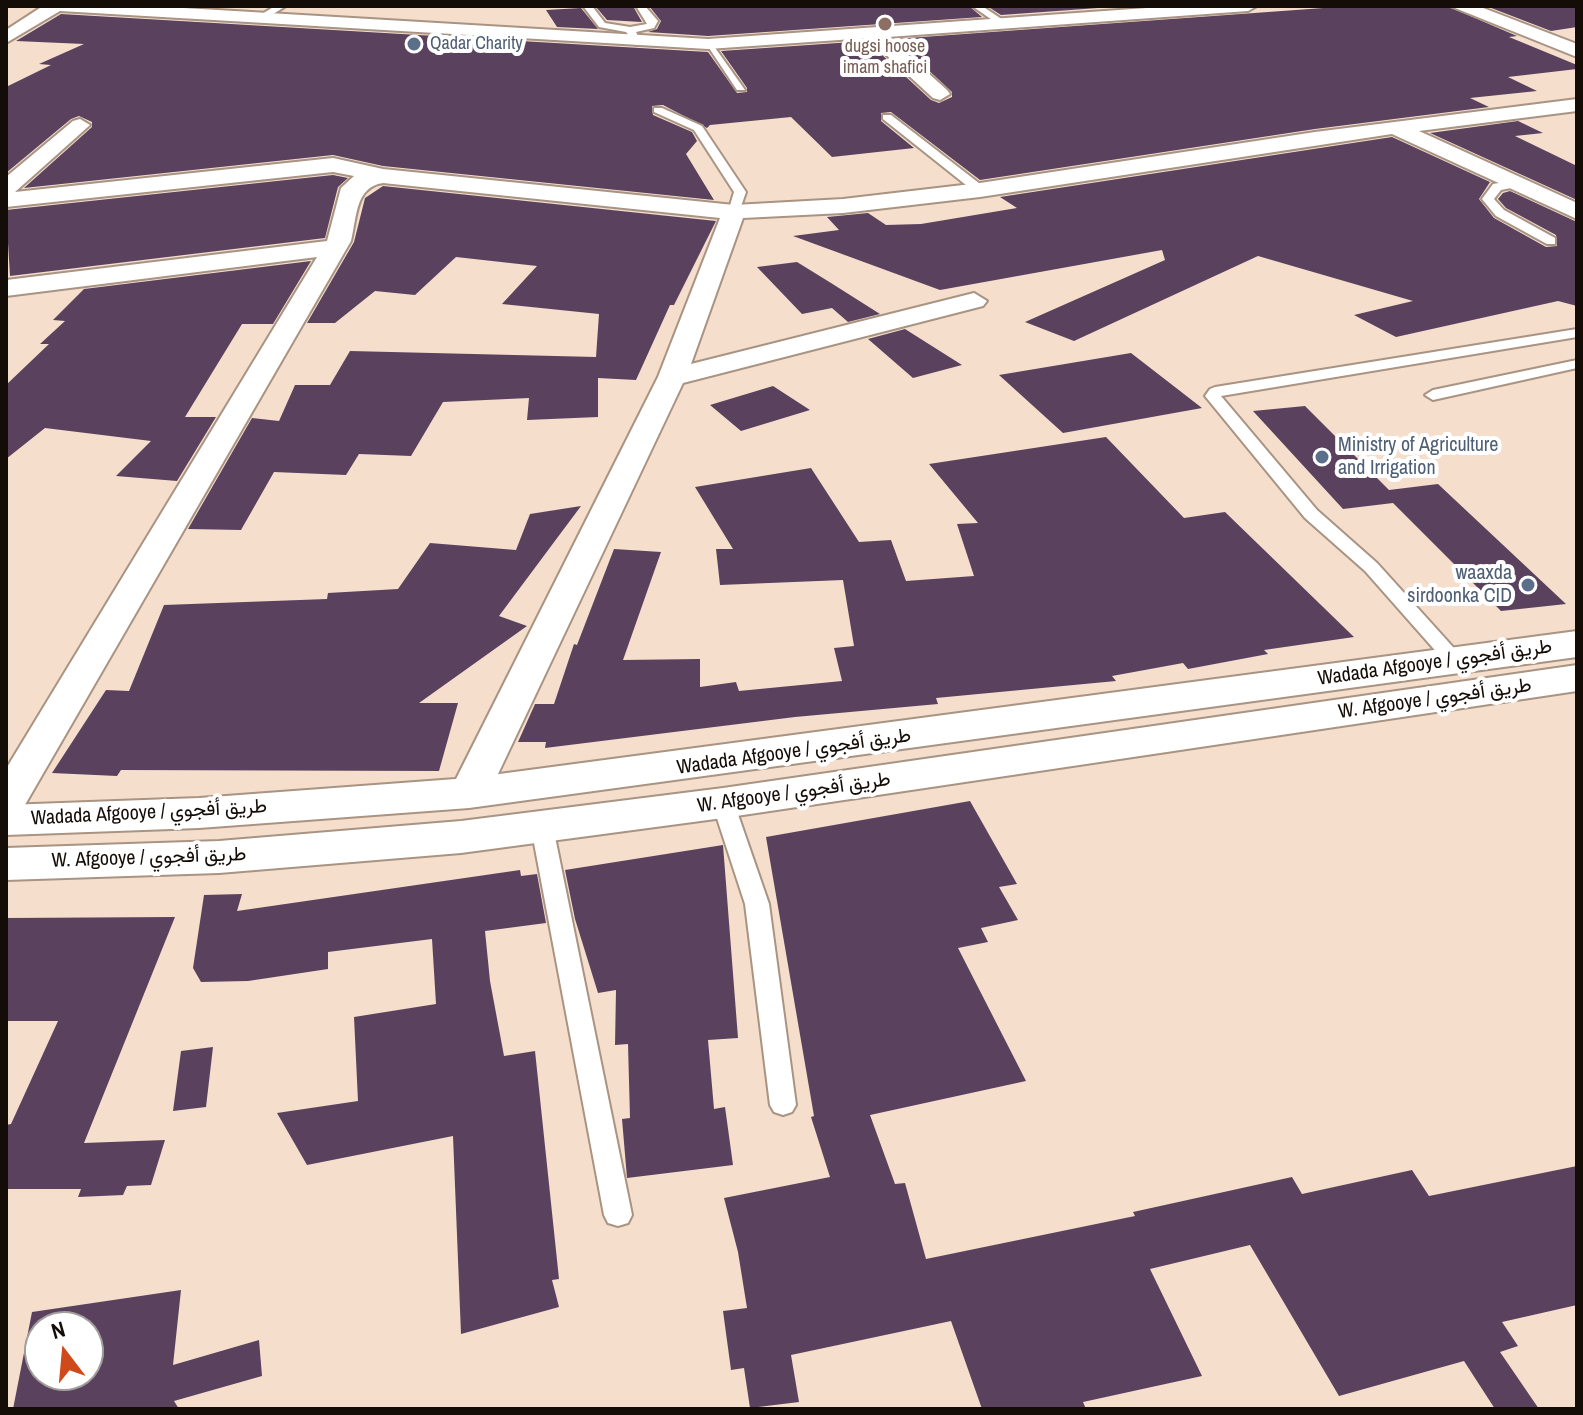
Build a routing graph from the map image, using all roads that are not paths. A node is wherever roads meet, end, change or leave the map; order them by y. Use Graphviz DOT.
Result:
graph roads {
  1 [pos="55,6"];
  2 [pos="62,6"];
  3 [pos="282,6"];
  4 [pos="587,6"];
  5 [pos="640,6"];
  6 [pos="976,6"];
  7 [pos="1248,6"];
  8 [pos="1460,6"];
  9 [pos="1481,6"];
  10 [pos="259,19"];
  11 [pos="1004,24"];
  12 [pos="873,33"];
  13 [pos="1542,34"];
  14 [pos="633,36"];
  15 [pos="6,38"];
  16 [pos="1577,43"];
  17 [pos="708,44"];
  18 [pos="1577,51"];
  19 [pos="741,88"];
  20 [pos="940,94"];
  21 [pos="1577,105"];
  22 [pos="658,110"];
  23 [pos="887,117"];
  24 [pos="80,125"];
  25 [pos="1395,128"];
  26 [pos="383,176"];
  27 [pos="1517,184"];
  28 [pos="6,188"];
  29 [pos="980,190"];
  30 [pos="6,200"];
  31 [pos="734,212"];
  32 [pos="1577,212"];
  33 [pos="1551,241"];
  34 [pos="332,248"];
  35 [pos="6,288"];
  36 [pos="974,301"];
  37 [pos="1577,333"];
  38 [pos="1577,364"];
  39 [pos="672,377"];
  40 [pos="1433,395"];
  41 [pos="1577,644"];
  42 [pos="1455,661"];
  43 [pos="1577,678"];
  44 [pos="469,793"];
  45 [pos="6,803"];
  46 [pos="723,803"];
  47 [pos="6,820"];
  48 [pos="542,827"];
  49 [pos="6,864"];
  50 [pos="783,1105"];
  51 [pos="618,1215"];
  1 -- 15 [label="street"];
  2 -- 10 [label="street"];
  3 -- 10 [label="lane"];
  4 -- 14 [label="lane"];
  5 -- 14 [label="lane"];
  6 -- 11 [label="lane"];
  7 -- 11 [label="street"];
  8 -- 13 [label="main road"];
  9 -- 13 [label="main road"];
  10 -- 14 [label="street"];
  11 -- 12 [label="street"];
  12 -- 17 [label="street"];
  12 -- 20 [label="street"];
  13 -- 16 [label="main road"];
  13 -- 18 [label="main road"];
  14 -- 17 [label="street"];
  17 -- 19 [label="lane"];
  21 -- 25 [label="street"];
  22 -- 31 [label="lane"];
  23 -- 29 [label="lane"];
  24 -- 28 [label="street"];
  25 -- 27 [label="street"];
  25 -- 29 [label="street"];
  26 -- 30 [label="street"];
  26 -- 31 [label="street"];
  26 -- 34 [label="street"];
  27 -- 32 [label="street"];
  27 -- 33 [label="lane"];
  29 -- 31 [label="street"];
  31 -- 39 [label="street"];
  34 -- 35 [label="street"];
  34 -- 45 [label="street"];
  36 -- 39 [label="street"];
  37 -- 42 [label="lane"];
  38 -- 40 [label="lane"];
  39 -- 44 [label="street"];
  41 -- 42 [label="main road, Wadada Afgooye / طريق أفجوي"];
  42 -- 44 [label="main road, Wadada Afgooye / طريق أفجوي"];
  43 -- 46 [label="main road, W. Afgooye / طريق أفجوي"];
  44 -- 47 [label="main road, Wadada Afgooye / طريق أفجوي"];
  46 -- 48 [label="main road, W. Afgooye / طريق أفجوي"];
  46 -- 50 [label="lane"];
  48 -- 49 [label="main road, W. Afgooye / طريق أفجوي"];
  48 -- 51 [label="lane"];
}
